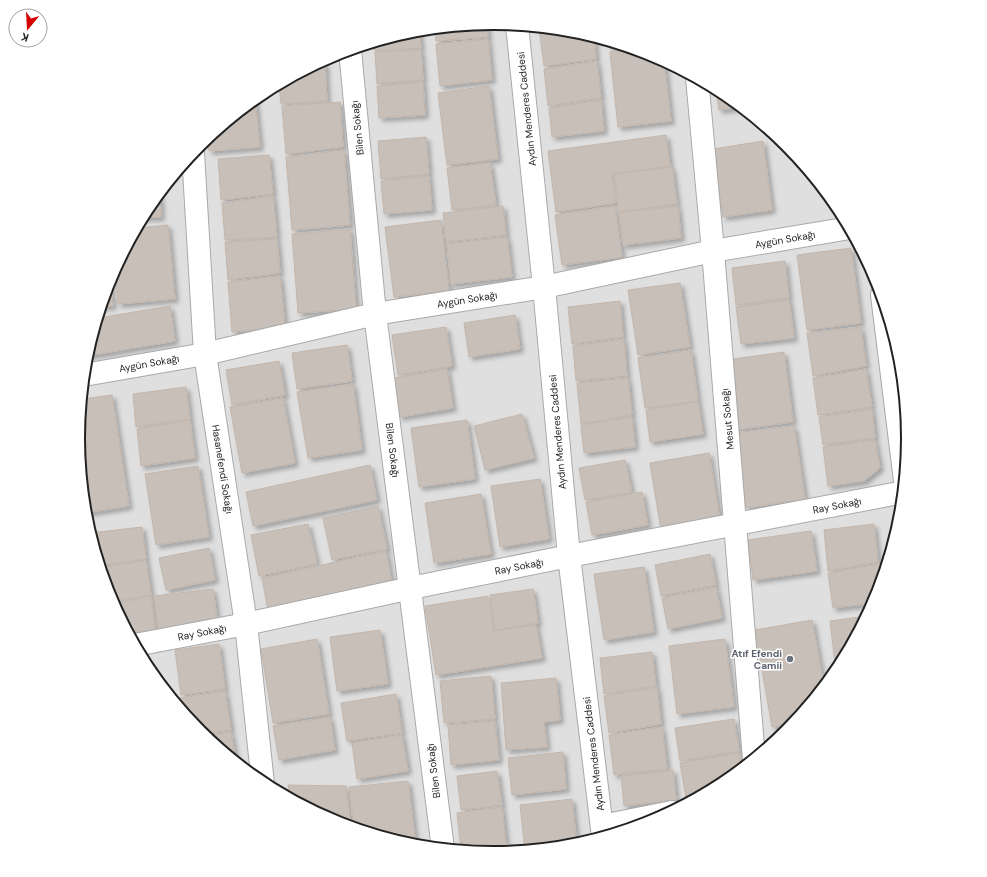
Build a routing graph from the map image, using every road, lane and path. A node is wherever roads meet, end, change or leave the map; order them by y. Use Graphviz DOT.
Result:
graph roads {
  1 [pos="518,31"];
  2 [pos="351,56"];
  3 [pos="698,85"];
  4 [pos="194,161"];
  5 [pos="844,229"];
  6 [pos="713,251"];
  7 [pos="544,287"];
  8 [pos="375,314"];
  9 [pos="886,326"];
  10 [pos="205,354"];
  11 [pos="90,374"];
  12 [pos="901,452"];
  13 [pos="899,493"];
  14 [pos="735,525"];
  15 [pos="569,556"];
  16 [pos="411,588"];
  17 [pos="246,624"];
  18 [pos="141,644"];
  19 [pos="754,754"];
  20 [pos="262,775"];
  21 [pos="628,824"];
  22 [pos="602,831"];
  23 [pos="442,844"];
  1 -- 7 [label="street, Aydın Menderes Caddesi"];
  2 -- 8 [label="street, Bilen Sokağı"];
  3 -- 6 [label="street, Mesut Sokağı"];
  4 -- 10 [label="street, Hasanefendi Sokağı"];
  5 -- 6 [label="street, Aygün Sokağı"];
  6 -- 7 [label="street, Aygün Sokağı"];
  6 -- 14 [label="street, Mesut Sokağı"];
  7 -- 8 [label="street, Aygün Sokağı"];
  7 -- 15 [label="street, Aydın Menderes Caddesi"];
  8 -- 10 [label="street, Aygün Sokağı"];
  8 -- 16 [label="street, Bilen Sokağı"];
  9 -- 12 [label="street"];
  10 -- 11 [label="street, Aygün Sokağı"];
  10 -- 17 [label="street, Hasanefendi Sokağı"];
  13 -- 14 [label="street, Ray Sokağı"];
  14 -- 15 [label="street, Ray Sokağı"];
  14 -- 19 [label="street, Mesut Sokağı"];
  15 -- 16 [label="street, Ray Sokağı"];
  15 -- 22 [label="street, Aydın Menderes Caddesi"];
  16 -- 17 [label="street, Ray Sokağı"];
  16 -- 23 [label="street, Bilen Sokağı"];
  17 -- 18 [label="street, Ray Sokağı"];
  17 -- 20 [label="street, Hasanefendi Sokağı"];
  21 -- 22 [label="street"];
}
